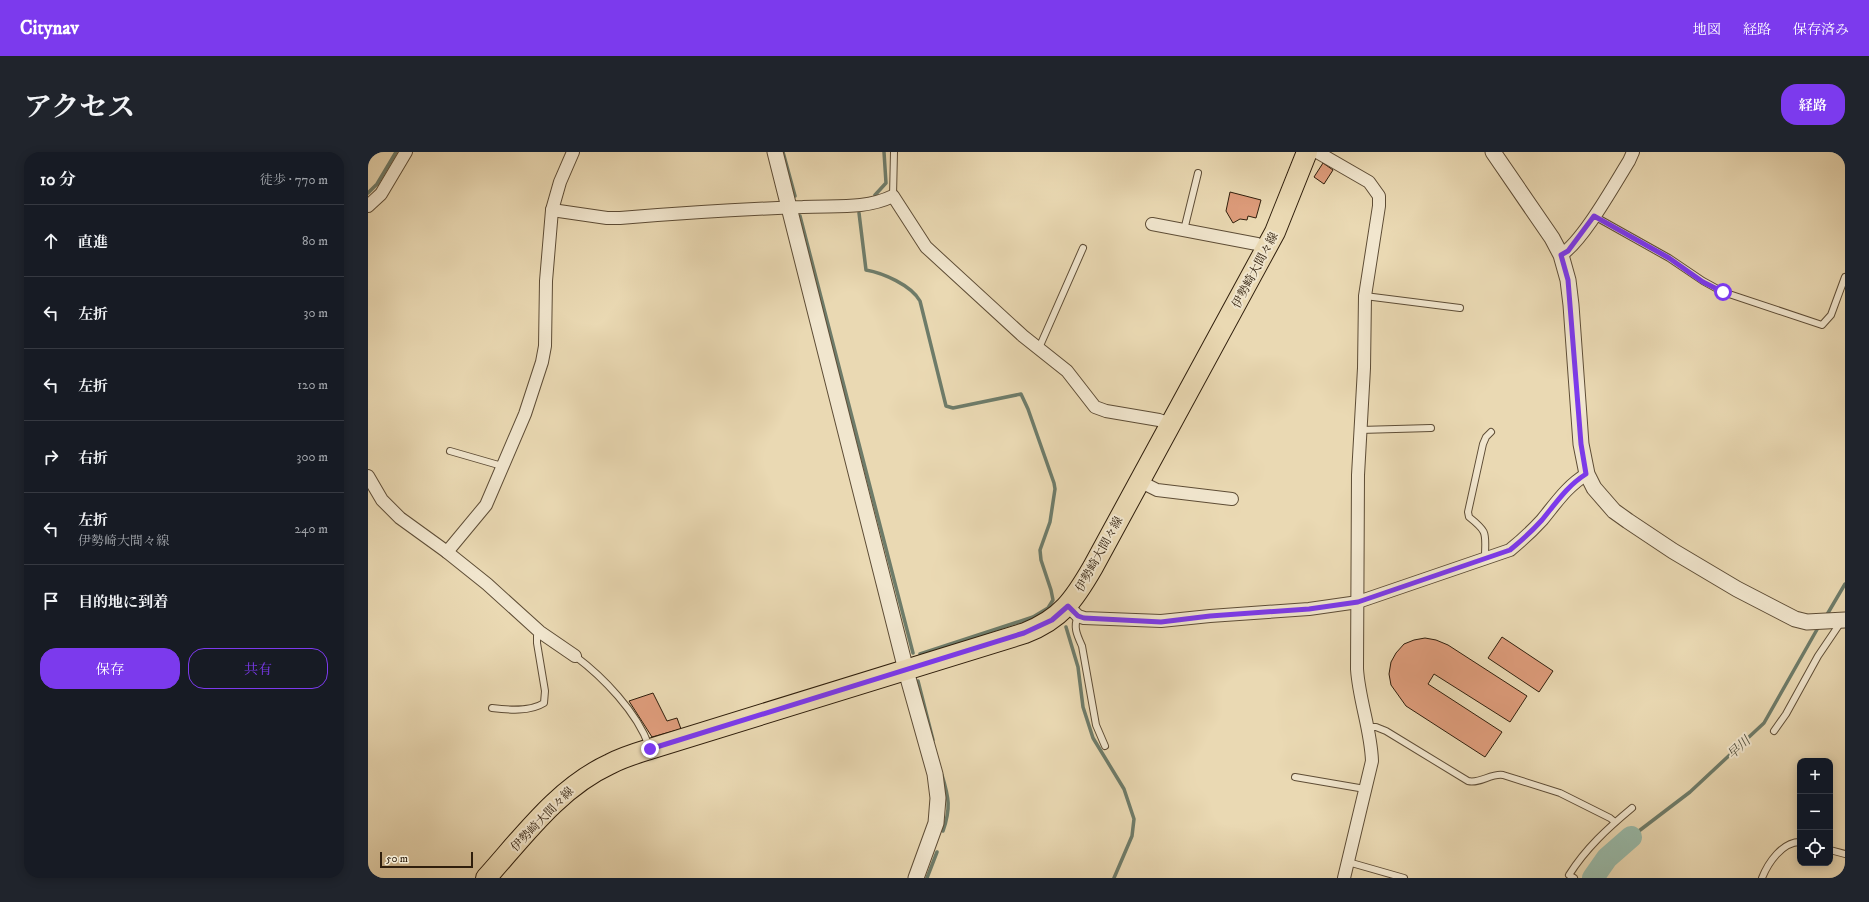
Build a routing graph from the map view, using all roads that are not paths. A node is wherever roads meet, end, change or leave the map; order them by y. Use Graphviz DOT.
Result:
graph roads {
  1 [pos="406,152"];
  2 [pos="573,152"];
  3 [pos="775,152"];
  4 [pos="894,152"];
  5 [pos="1307,152"];
  6 [pos="1317,152"];
  7 [pos="1493,152"];
  8 [pos="1633,152"];
  9 [pos="1198,174"];
  10 [pos="892,196"];
  11 [pos="368,206"];
  12 [pos="789,207"];
  13 [pos="552,210"];
  14 [pos="1594,216"];
  15 [pos="1152,224"];
  16 [pos="1184,230"];
  17 [pos="1083,248"];
  18 [pos="1266,249"];
  19 [pos="1561,255"];
  20 [pos="1845,277"];
  21 [pos="1365,296"];
  22 [pos="1460,308"];
  23 [pos="1039,348"];
  24 [pos="1170,424"];
  25 [pos="1431,428"];
  26 [pos="1360,430"];
  27 [pos="1491,432"];
  28 [pos="450,451"];
  29 [pos="502,466"];
  30 [pos="1586,474"];
  31 [pos="368,476"];
  32 [pos="1139,481"];
  33 [pos="1232,499"];
  34 [pos="447,552"];
  35 [pos="1485,558"];
  36 [pos="1358,602"];
  37 [pos="1073,611"];
  38 [pos="1841,620"];
  39 [pos="540,632"];
  40 [pos="575,656"];
  41 [pos="906,670"];
  42 [pos="492,708"];
  43 [pos="1367,727"];
  44 [pos="1774,731"];
  45 [pos="1105,746"];
  46 [pos="650,749"];
  47 [pos="1295,777"];
  48 [pos="1365,789"];
  49 [pos="1632,808"];
  50 [pos="1616,822"];
  51 [pos="1797,842"];
  52 [pos="1833,851"];
  53 [pos="1845,854"];
  54 [pos="1348,862"];
  55 [pos="486,878"];
  56 [pos="916,878"];
  57 [pos="1344,878"];
  58 [pos="1404,878"];
  59 [pos="1574,878"];
  60 [pos="1762,878"];
  1 -- 11 [label="street"];
  2 -- 13 [label="street"];
  3 -- 12 [label="street"];
  4 -- 10 [label="lane"];
  5 -- 18 [label="main road, 伊勢崎大間々線"];
  6 -- 21 [label="street"];
  7 -- 19 [label="street"];
  8 -- 14 [label="street"];
  9 -- 16 [label="lane"];
  10 -- 12 [label="street"];
  10 -- 23 [label="street"];
  12 -- 13 [label="street"];
  12 -- 41 [label="street"];
  13 -- 29 [label="street"];
  14 -- 19 [label="street"];
  14 -- 20 [label="lane"];
  15 -- 16 [label="street"];
  16 -- 18 [label="street"];
  17 -- 23 [label="lane"];
  18 -- 24 [label="main road, 伊勢崎大間々線"];
  19 -- 30 [label="street"];
  21 -- 22 [label="lane"];
  21 -- 26 [label="street"];
  23 -- 24 [label="street"];
  24 -- 32 [label="main road, 伊勢崎大間々線"];
  25 -- 26 [label="lane"];
  26 -- 36 [label="street"];
  27 -- 35 [label="lane"];
  28 -- 29 [label="lane"];
  29 -- 34 [label="street"];
  30 -- 35 [label="street"];
  30 -- 38 [label="street"];
  31 -- 34 [label="street"];
  32 -- 33 [label="street"];
  32 -- 37 [label="main road, 伊勢崎大間々線"];
  34 -- 39 [label="street"];
  35 -- 36 [label="street"];
  36 -- 37 [label="street"];
  36 -- 43 [label="street"];
  37 -- 41 [label="main road, 伊勢崎大間々線"];
  37 -- 45 [label="lane"];
  38 -- 44 [label="lane"];
  39 -- 40 [label="street"];
  39 -- 42 [label="lane"];
  40 -- 46 [label="lane"];
  41 -- 46 [label="main road, 伊勢崎大間々線"];
  41 -- 56 [label="street"];
  43 -- 48 [label="street"];
  43 -- 50 [label="lane"];
  46 -- 55 [label="main road, 伊勢崎大間々線"];
  47 -- 48 [label="lane"];
  48 -- 54 [label="street"];
  49 -- 50 [label="lane"];
  50 -- 59 [label="lane"];
  51 -- 60 [label="lane"];
  52 -- 53 [label="lane"];
  54 -- 57 [label="street"];
  54 -- 58 [label="lane"];
}
